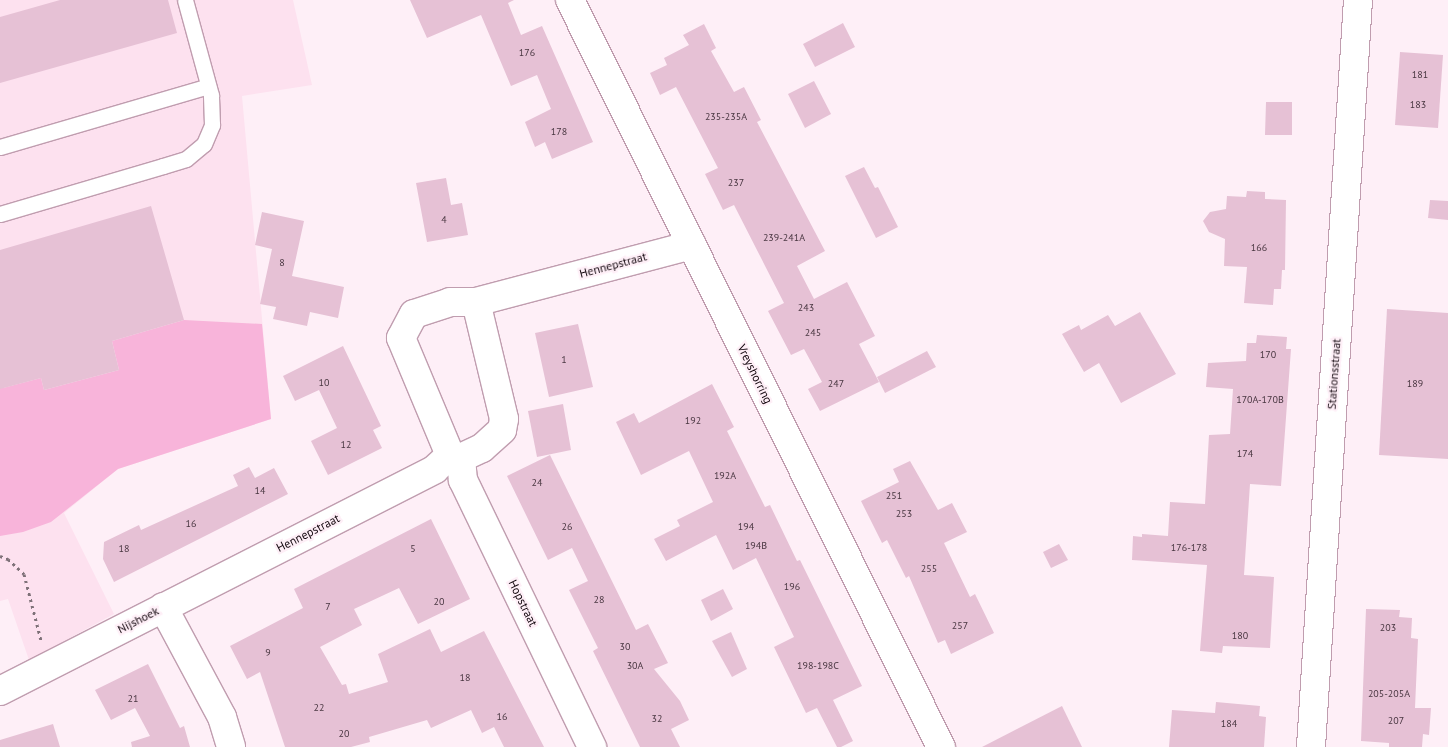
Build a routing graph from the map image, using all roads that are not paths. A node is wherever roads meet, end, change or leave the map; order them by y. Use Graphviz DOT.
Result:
graph roads {
  1 [pos="185,0"];
  2 [pos="570,0"];
  3 [pos="1358,0"];
  4 [pos="208,86"];
  5 [pos="0,147"];
  6 [pos="0,214"];
  7 [pos="692,245"];
  8 [pos="476,302"];
  9 [pos="456,457"];
  10 [pos="163,607"];
  11 [pos="0,691"];
  12 [pos="231,747"];
  13 [pos="592,747"];
  14 [pos="941,747"];
  15 [pos="1311,747"];
  1 -- 4 [label="lane"];
  2 -- 7 [label="street, Vreyshorring"];
  3 -- 15 [label="street, Stationsstraat"];
  4 -- 5 [label="lane"];
  4 -- 6 [label="lane"];
  7 -- 8 [label="street, Hennepstraat"];
  7 -- 14 [label="street, Vreyshorring"];
  8 -- 9 [label="street, Hennepstraat"];
  8 -- 9 [label="street, Hennepstraat"];
  9 -- 10 [label="street, Hennepstraat"];
  9 -- 13 [label="street, Hopstraat"];
  10 -- 11 [label="street, Nijshoek"];
  10 -- 12 [label="street, Nijshoek"];
}
